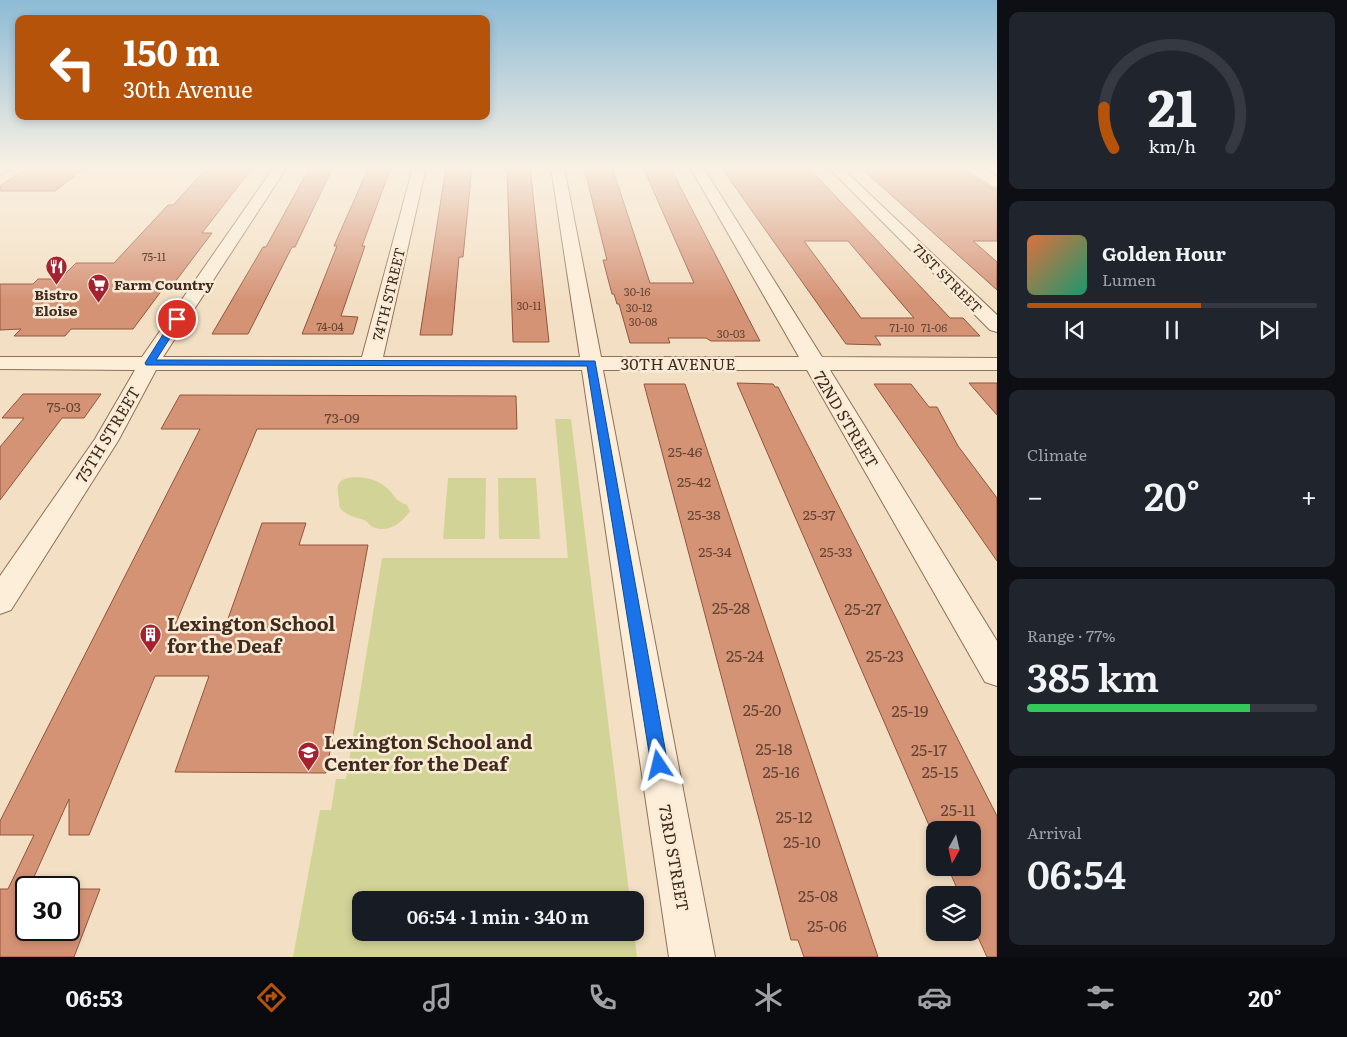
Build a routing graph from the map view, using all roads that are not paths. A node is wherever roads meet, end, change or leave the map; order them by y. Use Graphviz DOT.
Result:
graph roads {
  1 [pos="250,212"];
  2 [pos="409,212"];
  3 [pos="566,212"];
  4 [pos="724,212"];
  5 [pos="881,212"];
  6 [pos="997,326"];
  7 [pos="0,363"];
  8 [pos="149,363"];
  9 [pos="371,363"];
  10 [pos="592,363"];
  11 [pos="814,364"];
  12 [pos="997,364"];
  13 [pos="0,601"];
  14 [pos="997,672"];
  15 [pos="692,957"];
  1 -- 8 [label="street, 75TH STREET"];
  2 -- 9 [label="street, 74TH STREET"];
  3 -- 10 [label="street, 73RD STREET"];
  4 -- 11 [label="street, 72ND STREET"];
  5 -- 6 [label="street, 71ST STREET"];
  7 -- 8 [label="street, 30TH AVENUE"];
  8 -- 9 [label="street, 30TH AVENUE"];
  8 -- 13 [label="street, 75TH STREET"];
  9 -- 10 [label="street, 30TH AVENUE"];
  10 -- 11 [label="street, 30TH AVENUE"];
  10 -- 15 [label="street, 73RD STREET"];
  11 -- 12 [label="street, 30TH AVENUE"];
  11 -- 14 [label="street, 72ND STREET"];
}
